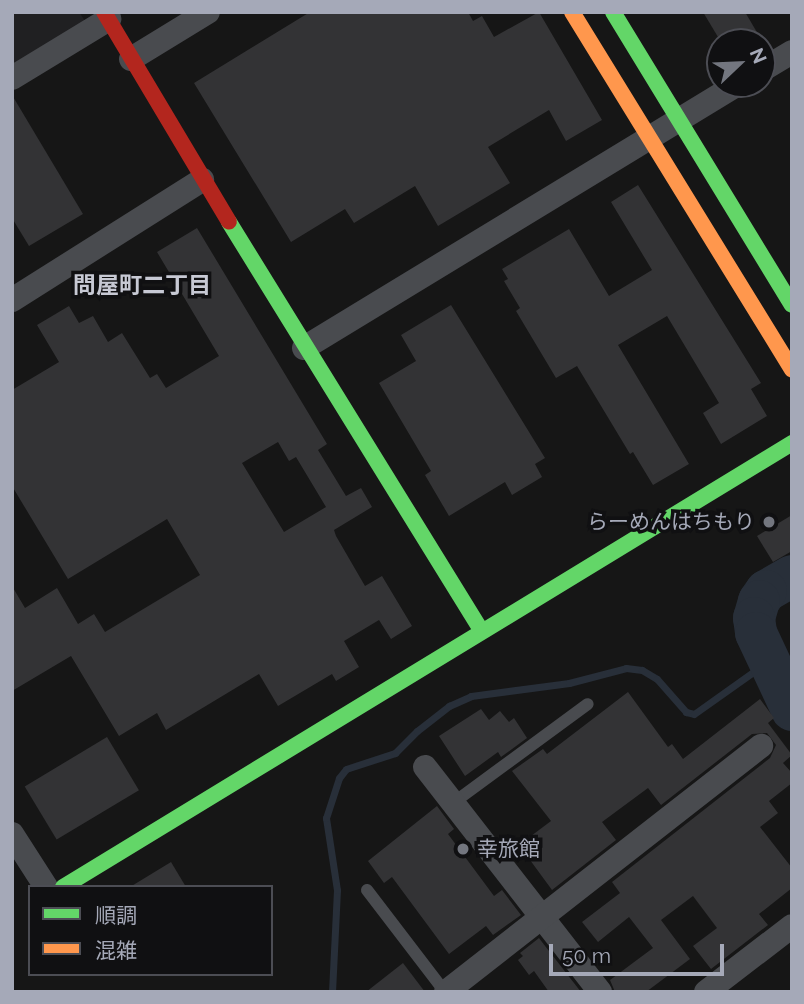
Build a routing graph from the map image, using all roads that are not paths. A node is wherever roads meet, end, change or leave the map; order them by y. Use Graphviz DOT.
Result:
graph roads {
  1 [pos="208,12"];
  2 [pos="572,12"];
  3 [pos="613,12"];
  4 [pos="106,16"];
  5 [pos="792,52"];
  6 [pos="131,59"];
  7 [pos="776,62"];
  8 [pos="12,78"];
  9 [pos="714,98"];
  10 [pos="679,119"];
  11 [pos="649,137"];
  12 [pos="202,180"];
  13 [pos="12,300"];
  14 [pos="792,305"];
  15 [pos="304,348"];
  16 [pos="792,370"];
  17 [pos="792,443"];
  18 [pos="481,630"];
  19 [pos="589,704"];
  20 [pos="761,746"];
  21 [pos="425,767"];
  22 [pos="453,803"];
  23 [pos="12,834"];
  24 [pos="45,885"];
  25 [pos="66,885"];
  26 [pos="366,890"];
  27 [pos="542,917"];
  28 [pos="792,926"];
  29 [pos="446,992"];
  30 [pos="600,992"];
  31 [pos="706,992"];
  1 -- 6 [label="street"];
  2 -- 11 [label="street"];
  3 -- 10 [label="street"];
  4 -- 6 [label="street"];
  4 -- 8 [label="street"];
  5 -- 7 [label="street"];
  6 -- 12 [label="street"];
  9 -- 10 [label="street"];
  10 -- 11 [label="street"];
  10 -- 14 [label="street"];
  11 -- 15 [label="street"];
  11 -- 16 [label="street"];
  12 -- 13 [label="street"];
  12 -- 15 [label="street"];
  15 -- 18 [label="street"];
  17 -- 18 [label="street"];
  18 -- 25 [label="street"];
  19 -- 22 [label="lane"];
  20 -- 27 [label="street"];
  21 -- 22 [label="street"];
  22 -- 27 [label="street"];
  23 -- 24 [label="street"];
  26 -- 29 [label="lane"];
  27 -- 29 [label="street"];
  27 -- 30 [label="street"];
  28 -- 31 [label="street"];
}
